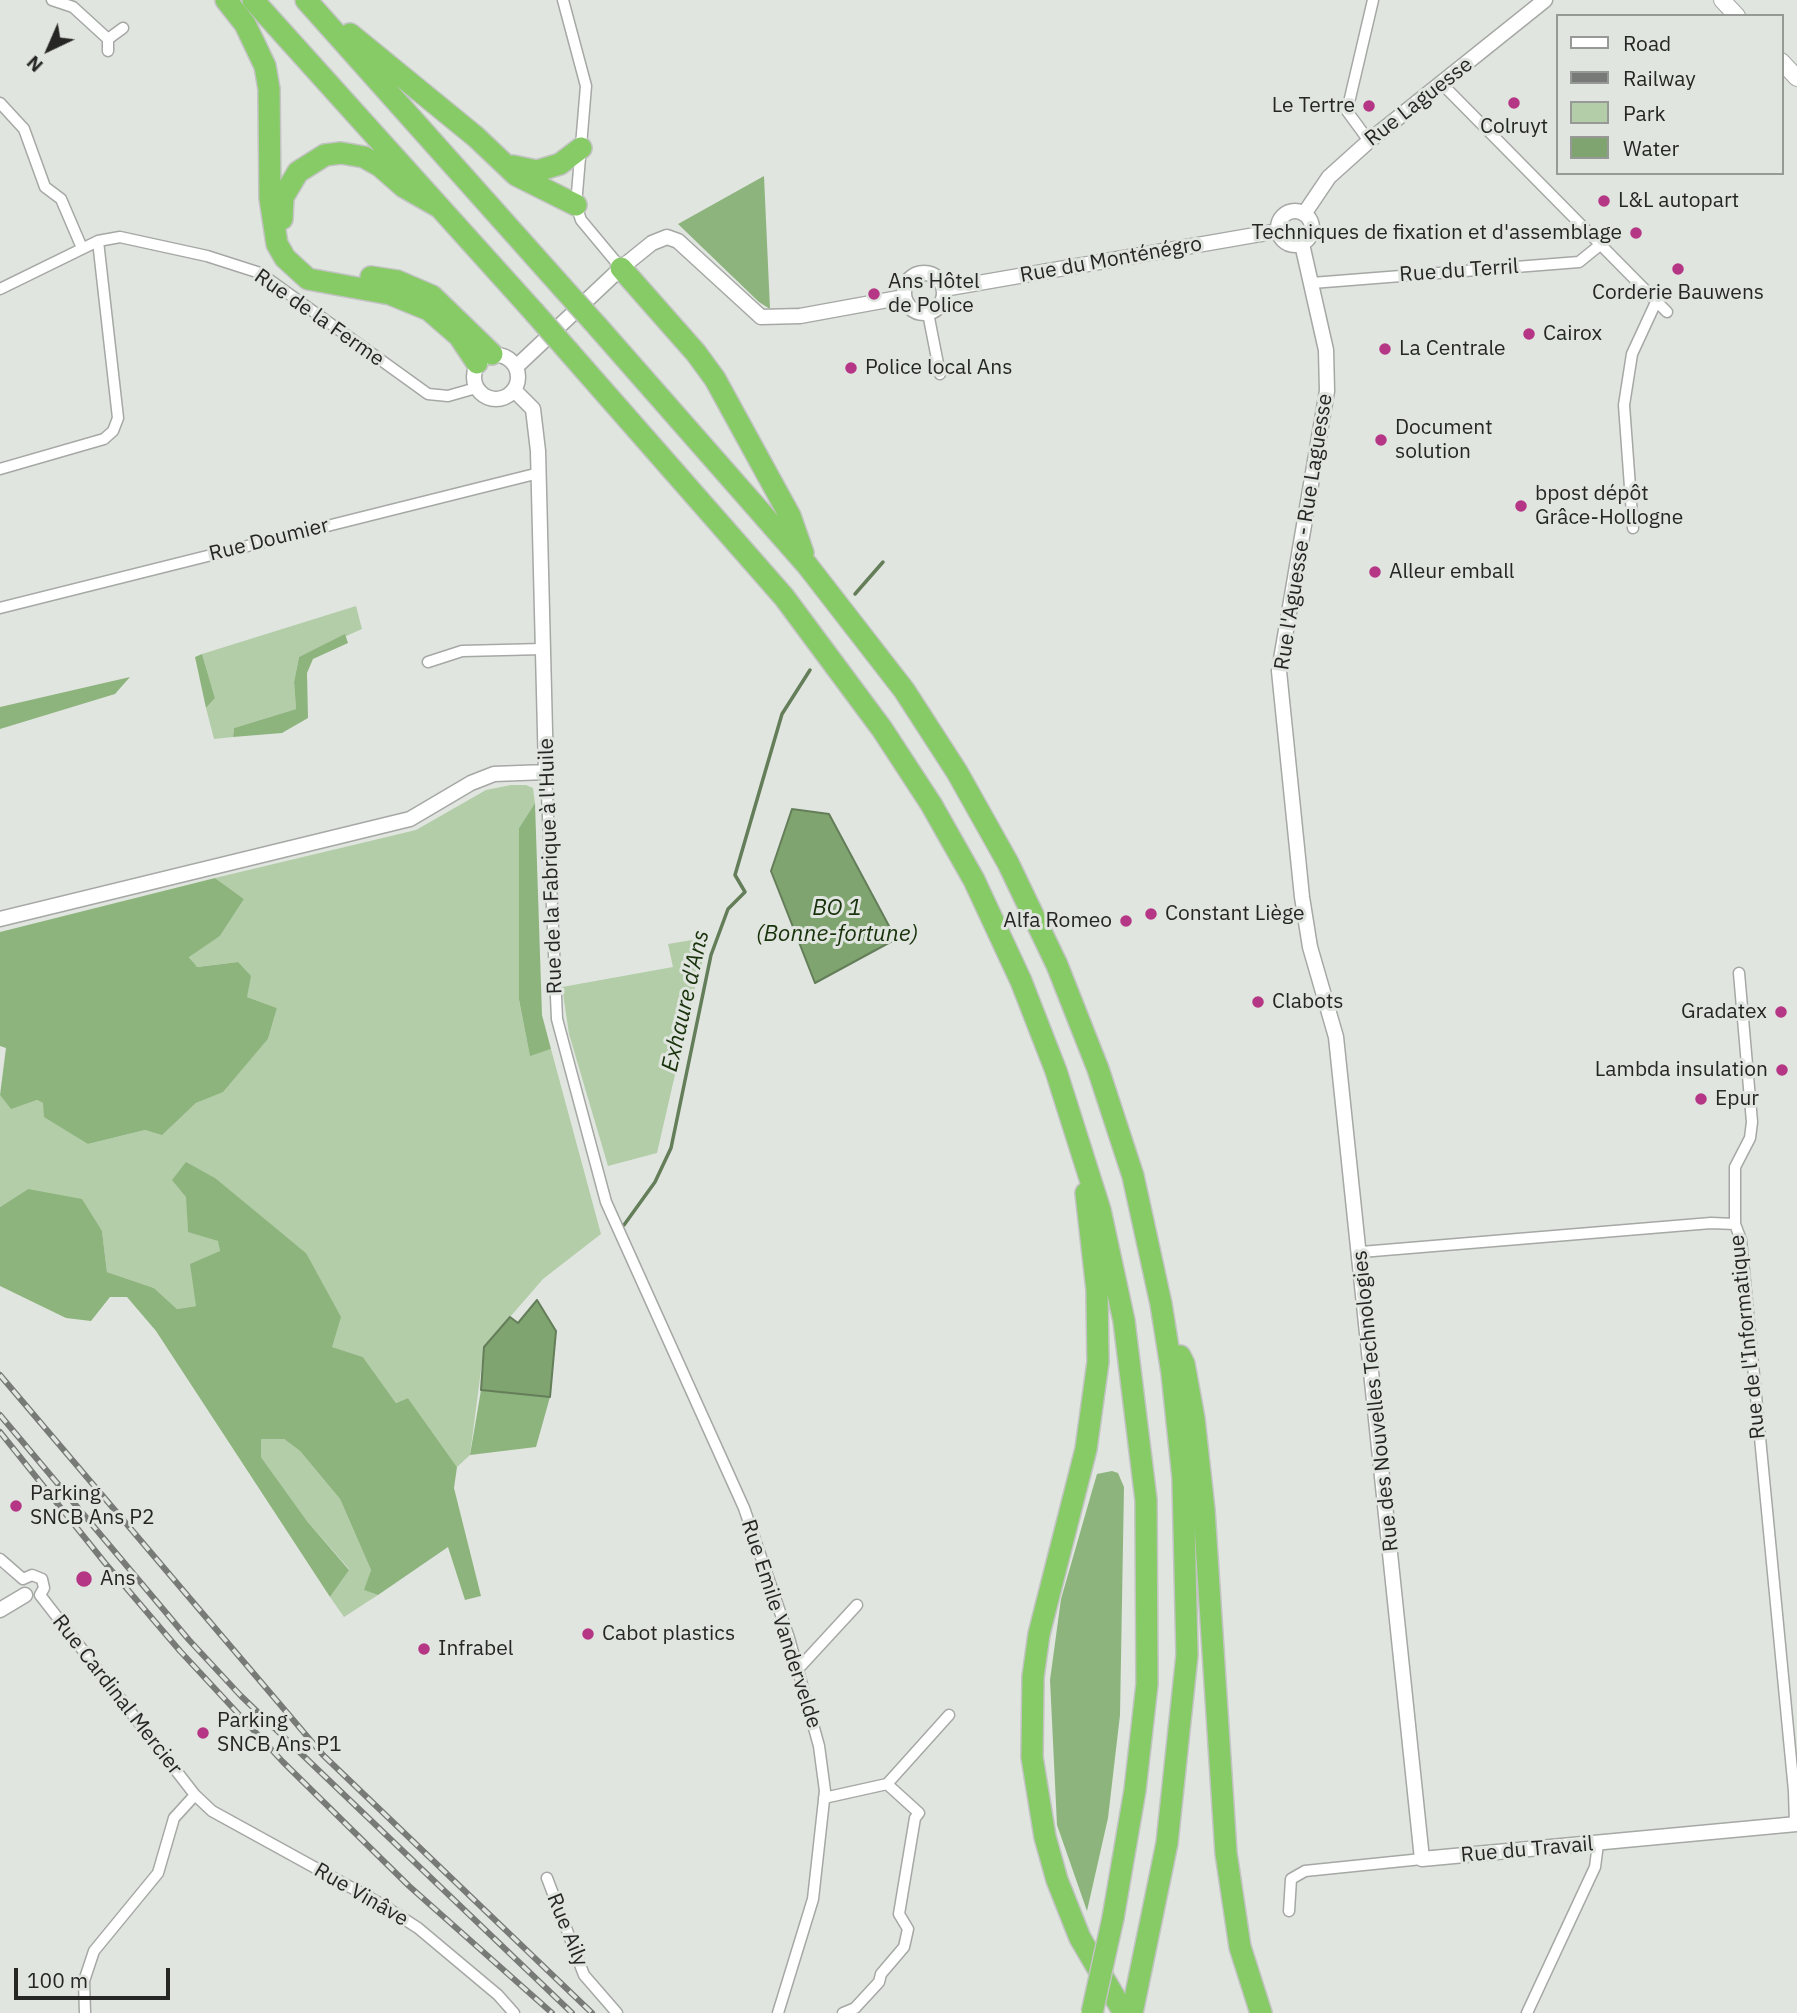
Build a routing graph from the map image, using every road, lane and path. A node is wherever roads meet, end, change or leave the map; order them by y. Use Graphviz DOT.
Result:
graph roads {
  1 [pos="52,0"];
  2 [pos="226,0"];
  3 [pos="253,0"];
  4 [pos="563,0"];
  5 [pos="1373,0"];
  6 [pos="1545,0"];
  7 [pos="1722,0"];
  8 [pos="309,3"];
  9 [pos="1735,14"];
  10 [pos="123,29"];
  11 [pos="108,38"];
  12 [pos="108,51"];
  13 [pos="1783,63"];
  14 [pos="1797,78"];
  15 [pos="1442,84"];
  16 [pos="0,103"];
  17 [pos="1368,141"];
  18 [pos="581,148"];
  19 [pos="503,162"];
  20 [pos="576,205"];
  21 [pos="439,207"];
  22 [pos="1304,214"];
  23 [pos="1278,231"];
  24 [pos="98,241"];
  25 [pos="1301,244"];
  26 [pos="1600,245"];
  27 [pos="82,248"];
  28 [pos="621,268"];
  29 [pos="1312,283"];
  30 [pos="0,289"];
  31 [pos="944,289"];
  32 [pos="904,297"];
  33 [pos="1656,302"];
  34 [pos="1667,312"];
  35 [pos="928,313"];
  36 [pos="485,358"];
  37 [pos="516,367"];
  38 [pos="940,374"];
  39 [pos="476,388"];
  40 [pos="514,390"];
  41 [pos="0,469"];
  42 [pos="539,473"];
  43 [pos="1633,528"];
  44 [pos="807,565"];
  45 [pos="0,608"];
  46 [pos="543,649"];
  47 [pos="428,662"];
  48 [pos="546,772"];
  49 [pos="0,919"];
  50 [pos="1310,947"];
  51 [pos="1739,973"];
  52 [pos="1086,1160"];
  53 [pos="1735,1224"];
  54 [pos="1361,1252"];
  55 [pos="663,1331"];
  56 [pos="1166,1334"];
  57 [pos="0,1559"];
  58 [pos="23,1579"];
  59 [pos="32,1595"];
  60 [pos="857,1605"];
  61 [pos="0,1610"];
  62 [pos="798,1670"];
  63 [pos="949,1715"];
  64 [pos="887,1784"];
  65 [pos="195,1795"];
  66 [pos="824,1798"];
  67 [pos="1796,1824"];
  68 [pos="1598,1844"];
  69 [pos="1422,1859"];
  70 [pos="547,1878"];
  71 [pos="1289,1911"];
  72 [pos="85,2013"];
  73 [pos="514,2013"];
  74 [pos="618,2013"];
  75 [pos="778,2013"];
  76 [pos="843,2013"];
  77 [pos="1092,2013"];
  78 [pos="1124,2013"];
  79 [pos="1132,2013"];
  80 [pos="1261,2013"];
  81 [pos="1527,2013"];
  1 -- 11 [label="street"];
  2 -- 36 [label="highway"];
  3 -- 21 [label="highway"];
  4 -- 18 [label="street"];
  5 -- 17 [label="street"];
  6 -- 15 [label="street, Rue Laguesse"];
  7 -- 9 [label="main road"];
  8 -- 19 [label="highway"];
  8 -- 44 [label="highway, bridge"];
  10 -- 11 [label="street"];
  11 -- 12 [label="street"];
  13 -- 14 [label="main road"];
  15 -- 17 [label="street, Rue Laguesse"];
  15 -- 26 [label="street"];
  16 -- 27 [label="street"];
  17 -- 22 [label="street, Rue Laguesse"];
  18 -- 19 [label="highway"];
  18 -- 20 [label="street"];
  19 -- 20 [label="highway"];
  20 -- 28 [label="street"];
  21 -- 36 [label="highway"];
  21 -- 52 [label="highway, bridge"];
  22 -- 23 [label="street"];
  22 -- 25 [label="street"];
  23 -- 25 [label="street"];
  23 -- 31 [label="street, Rue du Monténégro"];
  24 -- 27 [label="street, Rue de la Ferme"];
  24 -- 39 [label="street, Rue de la Ferme"];
  24 -- 41 [label="street"];
  25 -- 29 [label="street, Rue l'Aguesse - Rue Laguesse"];
  26 -- 29 [label="street, Rue du Terril"];
  26 -- 33 [label="street"];
  27 -- 30 [label="street, Rue de la Ferme"];
  28 -- 32 [label="street"];
  28 -- 37 [label="street"];
  28 -- 44 [label="highway"];
  29 -- 50 [label="street, Rue l'Aguesse - Rue Laguesse"];
  31 -- 32 [label="street"];
  31 -- 35 [label="street"];
  32 -- 35 [label="street"];
  33 -- 34 [label="street"];
  33 -- 43 [label="street"];
  35 -- 38 [label="street"];
  36 -- 37 [label="street"];
  36 -- 39 [label="street"];
  37 -- 40 [label="street"];
  39 -- 40 [label="street"];
  40 -- 42 [label="street, Rue de la Fabrique à l'Huile"];
  42 -- 45 [label="street, Rue Doumier"];
  42 -- 46 [label="street, Rue de la Fabrique à l'Huile"];
  44 -- 56 [label="highway"];
  46 -- 47 [label="street"];
  46 -- 48 [label="street, Rue de la Fabrique à l'Huile"];
  48 -- 49 [label="street"];
  48 -- 55 [label="street, Rue de la Fabrique à l'Huile"];
  50 -- 54 [label="street, Rue des Nouvelles Technologies"];
  51 -- 53 [label="street"];
  52 -- 77 [label="highway, bridge"];
  52 -- 78 [label="highway"];
  53 -- 54 [label="street, Rue de l'Informatique"];
  53 -- 67 [label="street, Rue de l'Informatique"];
  54 -- 69 [label="street, Rue des Nouvelles Technologies"];
  55 -- 62 [label="street, Rue Emile Vandervelde"];
  56 -- 79 [label="highway"];
  56 -- 80 [label="highway"];
  57 -- 58 [label="street"];
  58 -- 59 [label="street"];
  58 -- 59 [label="street"];
  59 -- 61 [label="street"];
  59 -- 65 [label="street, Rue Cardinal Mercier"];
  60 -- 62 [label="street"];
  62 -- 66 [label="street, Rue Emile Vandervelde"];
  63 -- 64 [label="street"];
  64 -- 66 [label="street"];
  64 -- 76 [label="street"];
  65 -- 72 [label="street"];
  65 -- 73 [label="street, Rue Vinâve"];
  66 -- 75 [label="street, Rue Emile Vandervelde"];
  67 -- 68 [label="street, Rue du Travail"];
  68 -- 69 [label="street, Rue du Travail"];
  68 -- 81 [label="street"];
  69 -- 71 [label="street, Rue du Travail"];
  70 -- 74 [label="street, Rue Aily"];
}
